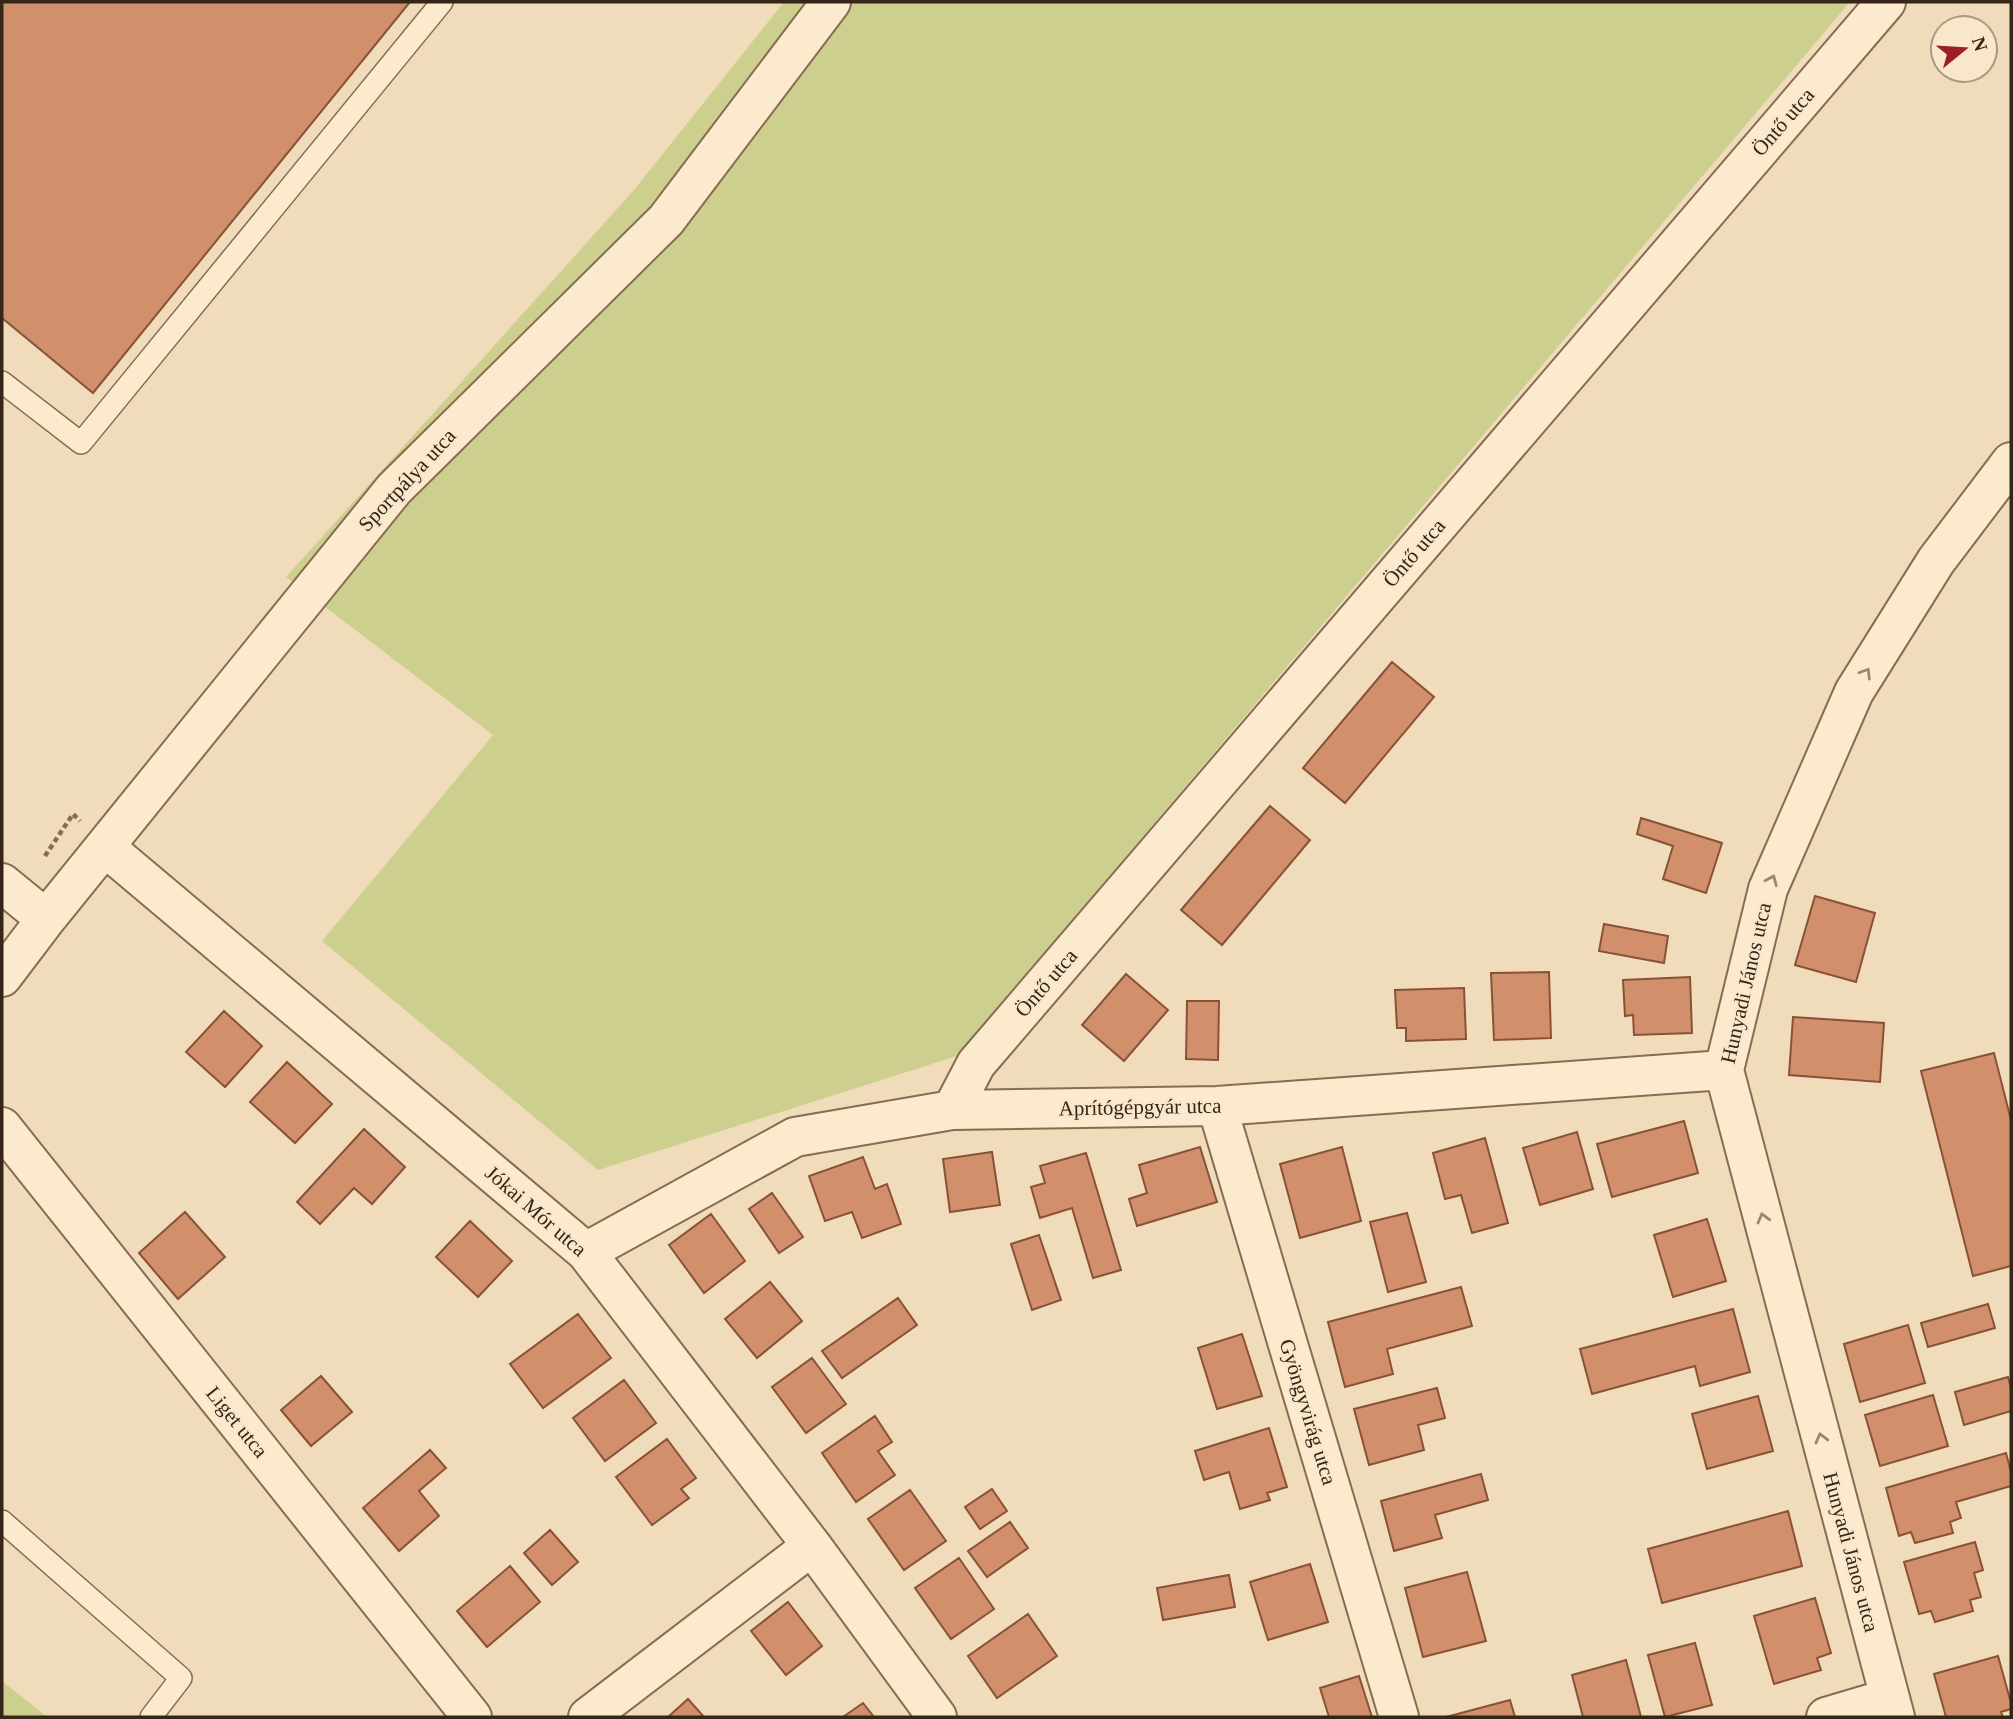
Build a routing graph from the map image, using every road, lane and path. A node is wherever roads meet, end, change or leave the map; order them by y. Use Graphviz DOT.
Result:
graph roads {
  1 [pos="442,2"];
  2 [pos="831,2"];
  3 [pos="1886,2"];
  4 [pos="2,382"];
  5 [pos="2011,462"];
  6 [pos="106,847"];
  7 [pos="2,883"];
  8 [pos="46,919"];
  9 [pos="2,977"];
  10 [pos="1724,1070"];
  11 [pos="1217,1106"];
  12 [pos="952,1110"];
  13 [pos="2,1127"];
  14 [pos="586,1252"];
  15 [pos="2,1521"];
  16 [pos="812,1546"];
  17 [pos="1892,1707"];
  18 [pos="151,1717"];
  19 [pos="472,1717"];
  20 [pos="588,1717"];
  21 [pos="937,1717"];
  22 [pos="1399,1717"];
  23 [pos="1826,1717"];
  1 -- 4 [label="lane"];
  2 -- 6 [label="street, Sportpálya utca"];
  3 -- 12 [label="street, Öntő utca"];
  10 -- 5 [label="street, Hunyadi János utca, one-way"];
  6 -- 8 [label="street, Sportpálya utca"];
  6 -- 14 [label="street, Jókai Mór utca"];
  7 -- 8 [label="street"];
  8 -- 9 [label="street, Sportpálya utca"];
  10 -- 11 [label="street, Aprítógépgyár utca"];
  17 -- 10 [label="street, Hunyadi János utca, one-way"];
  11 -- 12 [label="street, Aprítógépgyár utca"];
  11 -- 22 [label="street, Gyöngyvirág utca"];
  12 -- 14 [label="street, Aprítógépgyár utca"];
  13 -- 19 [label="street, Liget utca"];
  14 -- 16 [label="street, Jókai Mór utca"];
  15 -- 18 [label="lane"];
  16 -- 20 [label="street"];
  16 -- 21 [label="street, Jókai Mór utca"];
  17 -- 23 [label="street"];
}
